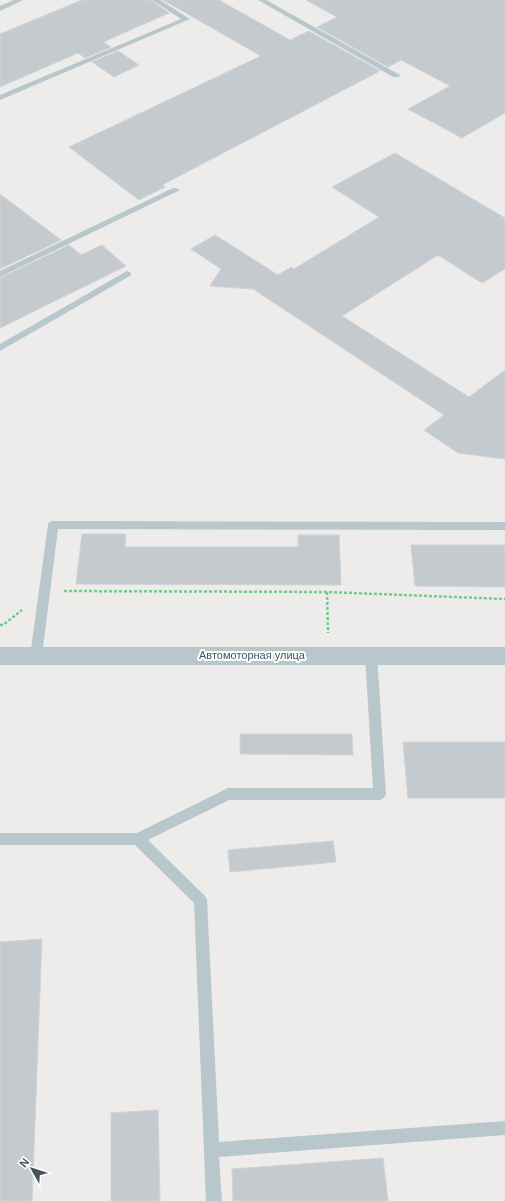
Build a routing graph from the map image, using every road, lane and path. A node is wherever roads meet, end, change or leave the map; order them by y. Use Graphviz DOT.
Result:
graph roads {
  1 [pos="20,0"];
  2 [pos="155,0"];
  3 [pos="261,0"];
  4 [pos="0,9"];
  5 [pos="396,75"];
  6 [pos="0,98"];
  7 [pos="176,190"];
  8 [pos="0,274"];
  9 [pos="127,274"];
  10 [pos="0,348"];
  11 [pos="505,526"];
  12 [pos="44,591"];
  13 [pos="327,592"];
  14 [pos="505,599"];
  15 [pos="0,625"];
  16 [pos="328,633"];
  17 [pos="371,655"];
  18 [pos="0,656"];
  19 [pos="36,656"];
  20 [pos="505,656"];
  21 [pos="0,839"];
  22 [pos="138,839"];
  23 [pos="505,1128"];
  24 [pos="212,1150"];
  25 [pos="214,1201"];
  1 -- 4 [label="lane"];
  2 -- 6 [label="lane"];
  3 -- 5 [label="lane"];
  7 -- 8 [label="lane"];
  9 -- 10 [label="lane"];
  11 -- 12 [label="lane"];
  12 -- 13 [label="path"];
  12 -- 15 [label="path"];
  12 -- 19 [label="lane"];
  13 -- 14 [label="path"];
  13 -- 16 [label="path"];
  17 -- 19 [label="street, Автомоторная улица"];
  17 -- 20 [label="street, Автомоторная улица"];
  17 -- 22 [label="lane"];
  18 -- 19 [label="street, Автомоторная улица"];
  21 -- 22 [label="lane"];
  22 -- 24 [label="lane"];
  23 -- 24 [label="lane"];
  24 -- 25 [label="lane"];
}
